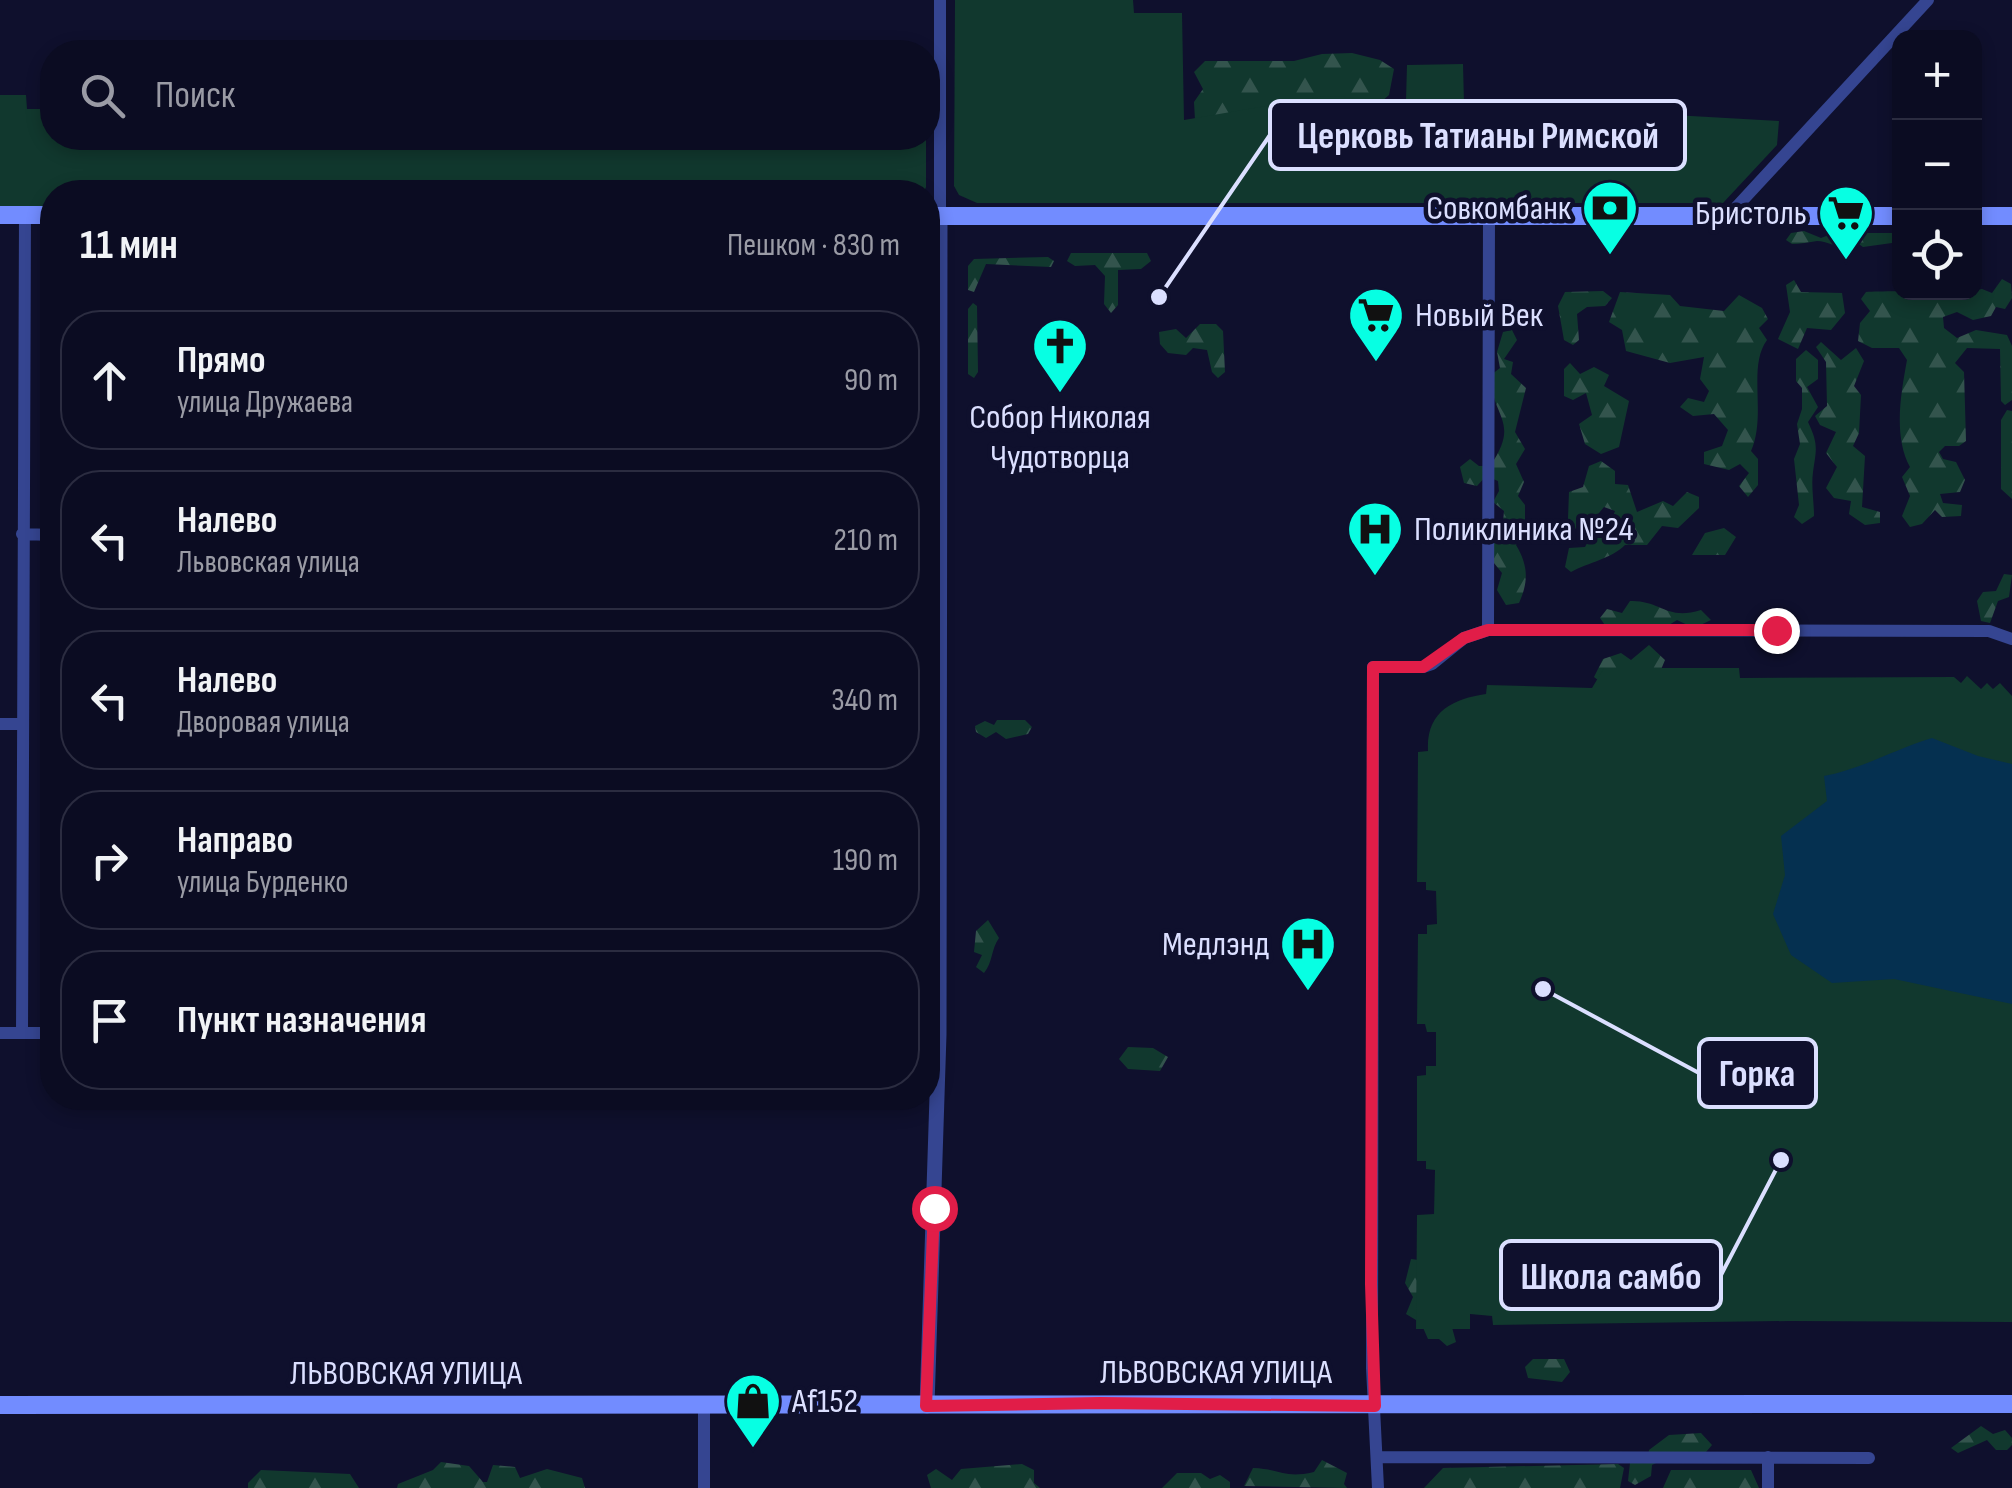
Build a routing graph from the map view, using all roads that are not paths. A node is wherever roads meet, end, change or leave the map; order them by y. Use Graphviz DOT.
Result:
graph roads {
  1 [pos="940,0"];
  2 [pos="1928,0"];
  3 [pos="939,40"];
  4 [pos="936,150"];
  5 [pos="935,180"];
  6 [pos="1489,214"];
  7 [pos="0,215"];
  8 [pos="25,215"];
  9 [pos="1730,215"];
  10 [pos="40,216"];
  11 [pos="940,216"];
  12 [pos="1892,216"];
  13 [pos="1982,216"];
  14 [pos="2012,216"];
  15 [pos="22,534"];
  16 [pos="40,535"];
  17 [pos="1488,630"];
  18 [pos="2012,639"];
  19 [pos="0,724"];
  20 [pos="22,724"];
  21 [pos="0,1033"];
  22 [pos="22,1033"];
  23 [pos="40,1033"];
  24 [pos="932,1110"];
  25 [pos="0,1404"];
  26 [pos="2012,1404"];
  27 [pos="704,1406"];
  28 [pos="926,1406"];
  29 [pos="1375,1406"];
  30 [pos="1377,1457"];
  31 [pos="1768,1457"];
  32 [pos="1869,1458"];
  33 [pos="704,1488"];
  34 [pos="1378,1488"];
  35 [pos="1768,1488"];
  1 -- 3 [label="street"];
  2 -- 9 [label="street"];
  4 -- 5 [label="street"];
  6 -- 9 [label="main road"];
  6 -- 11 [label="main road"];
  6 -- 17 [label="street"];
  7 -- 8 [label="main road"];
  8 -- 10 [label="main road"];
  8 -- 15 [label="street"];
  9 -- 12 [label="main road"];
  13 -- 14 [label="main road"];
  15 -- 16 [label="street"];
  15 -- 20 [label="street"];
  17 -- 18 [label="street"];
  17 -- 29 [label="street"];
  19 -- 20 [label="street"];
  20 -- 22 [label="street"];
  21 -- 22 [label="street"];
  22 -- 23 [label="street"];
  24 -- 28 [label="street"];
  25 -- 27 [label="main road, ЛЬВОВСКАЯ УЛИЦА"];
  26 -- 29 [label="main road, ЛЬВОВСКАЯ УЛИЦА"];
  27 -- 28 [label="main road, ЛЬВОВСКАЯ УЛИЦА"];
  27 -- 33 [label="street"];
  28 -- 29 [label="main road, ЛЬВОВСКАЯ УЛИЦА"];
  29 -- 30 [label="street"];
  30 -- 31 [label="street"];
  30 -- 34 [label="street"];
  31 -- 32 [label="street"];
  31 -- 35 [label="street"];
}
